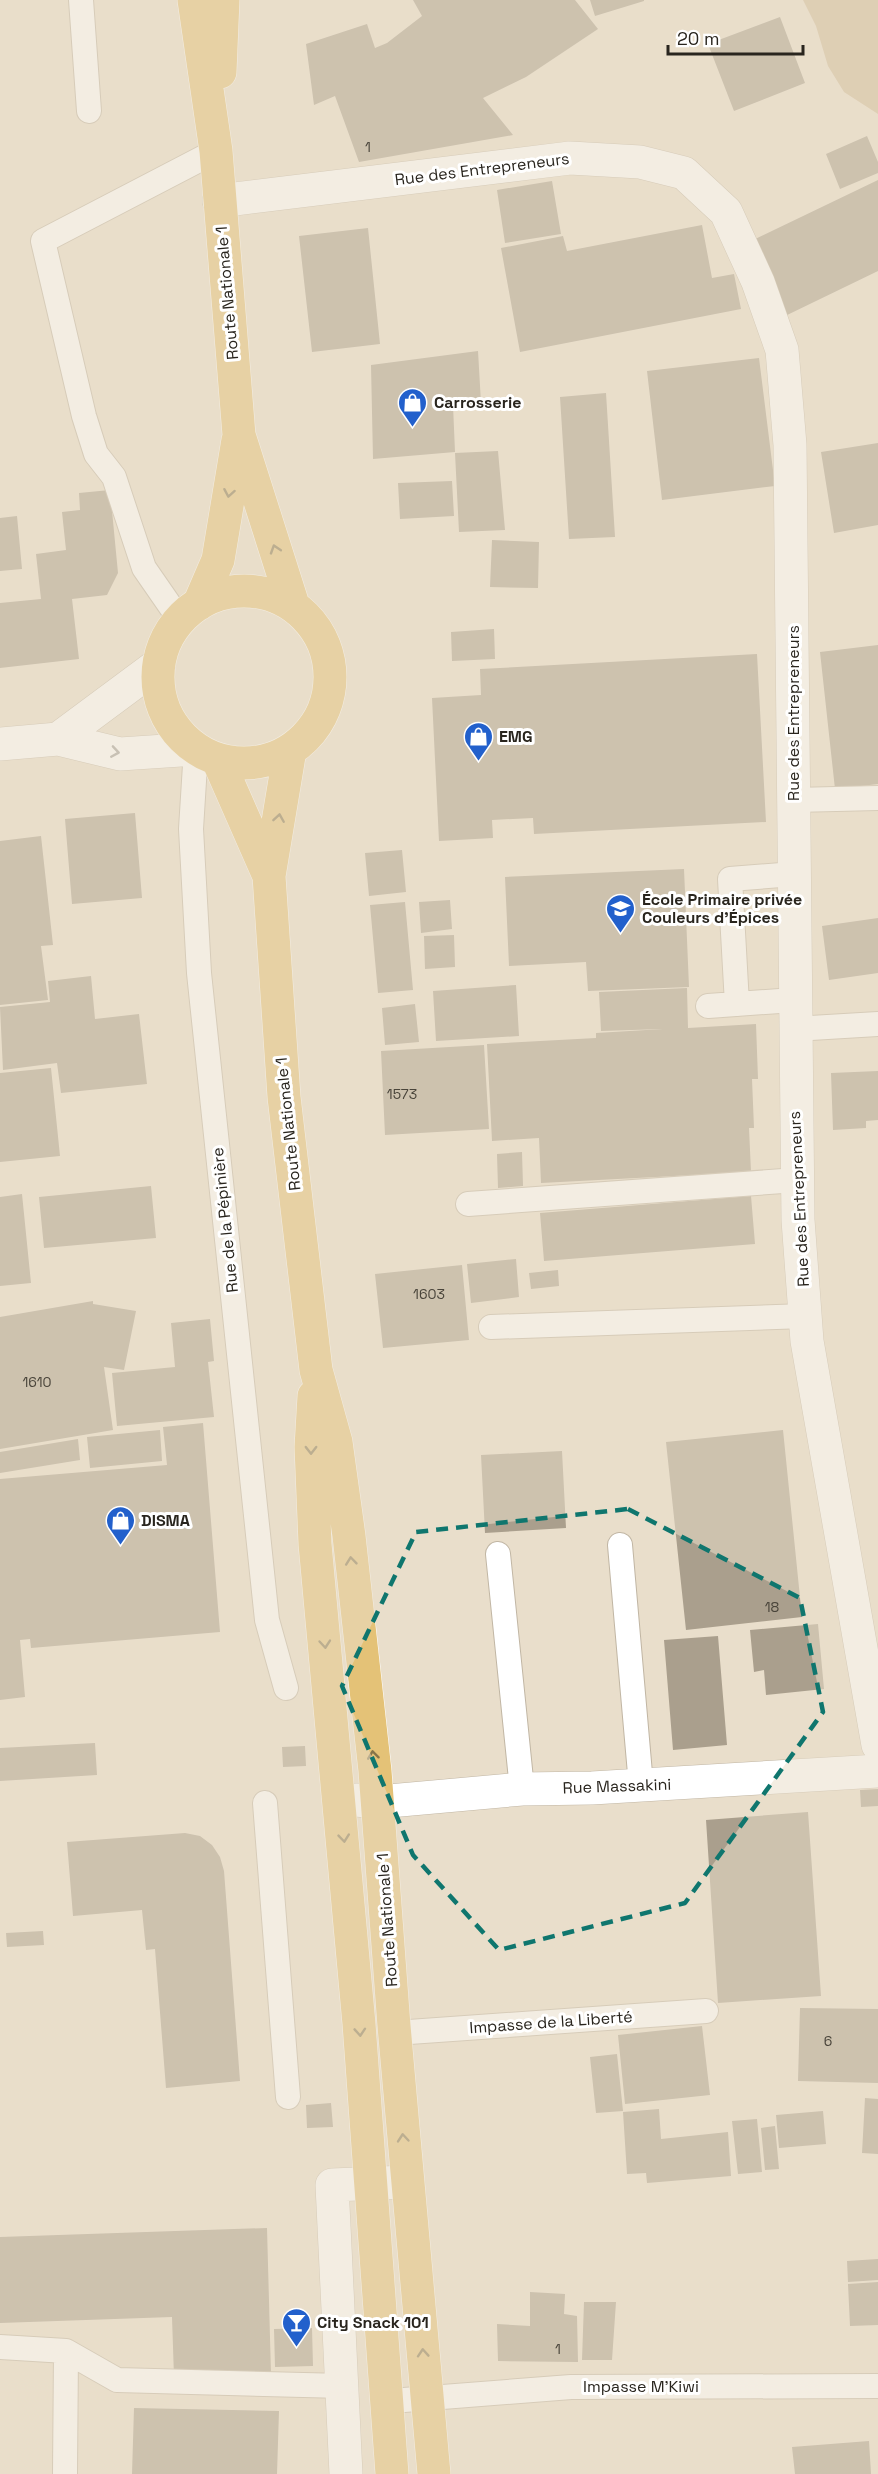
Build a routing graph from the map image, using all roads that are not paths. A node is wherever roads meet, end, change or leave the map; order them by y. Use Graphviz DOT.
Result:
graph roads {
  1 [pos="81,0"];
  2 [pos="194,0"];
  3 [pos="223,0"];
  4 [pos="89,111"];
  5 [pos="216,151"];
  6 [pos="219,201"];
  7 [pos="239,435"];
  8 [pos="293,605"];
  9 [pos="189,612"];
  10 [pos="159,664"];
  11 [pos="58,739"];
  12 [pos="0,744"];
  13 [pos="290,750"];
  14 [pos="207,755"];
  15 [pos="878,798"];
  16 [pos="794,800"];
  17 [pos="794,874"];
  18 [pos="269,876"];
  19 [pos="737,1004"];
  20 [pos="708,1006"];
  21 [pos="794,1014"];
  22 [pos="878,1024"];
  23 [pos="797,1180"];
  24 [pos="468,1204"];
  25 [pos="805,1316"];
  26 [pos="491,1327"];
  27 [pos="316,1370"];
  28 [pos="620,1545"];
  29 [pos="498,1554"];
  30 [pos="286,1688"];
  31 [pos="878,1746"];
  32 [pos="878,1771"];
  33 [pos="641,1785"];
  34 [pos="522,1789"];
  35 [pos="367,1801"];
  36 [pos="265,1803"];
  37 [pos="706,2011"];
  38 [pos="395,2033"];
  39 [pos="288,2097"];
  40 [pos="371,2182"];
  41 [pos="407,2182"];
  42 [pos="0,2347"];
  43 [pos="66,2351"];
  44 [pos="878,2386"];
  45 [pos="344,2393"];
  46 [pos="406,2400"];
  47 [pos="65,2474"];
  48 [pos="346,2474"];
  49 [pos="392,2474"];
  50 [pos="432,2474"];
  1 -- 4 [label="lane"];
  2 -- 5 [label="main road, Route Nationale 1"];
  3 -- 5 [label="main road, Route Nationale 1"];
  5 -- 6 [label="main road, Route Nationale 1"];
  5 -- 9 [label="lane"];
  6 -- 7 [label="main road, Route Nationale 1"];
  6 -- 16 [label="street, Rue des Entrepreneurs"];
  8 -- 7 [label="main road, Route Nationale 1, one-way"];
  7 -- 9 [label="main road, Route Nationale 1, one-way"];
  8 -- 9 [label="main road, Route Nationale 1"];
  8 -- 13 [label="main road, Route Nationale 1"];
  9 -- 10 [label="main road, Route Nationale 1"];
  10 -- 11 [label="street"];
  10 -- 14 [label="main road, Route Nationale 1"];
  11 -- 12 [label="street"];
  11 -- 14 [label="street, one-way"];
  13 -- 14 [label="main road, Route Nationale 1"];
  18 -- 13 [label="main road, Route Nationale 1, one-way"];
  14 -- 18 [label="main road, Route Nationale 1"];
  14 -- 30 [label="lane, Rue de la Pépinière"];
  15 -- 16 [label="lane"];
  16 -- 17 [label="street, Rue des Entrepreneurs"];
  17 -- 19 [label="lane"];
  17 -- 21 [label="street, Rue des Entrepreneurs"];
  18 -- 27 [label="main road, Route Nationale 1"];
  19 -- 20 [label="lane"];
  19 -- 21 [label="lane"];
  21 -- 22 [label="lane"];
  21 -- 23 [label="street, Rue des Entrepreneurs"];
  23 -- 24 [label="lane"];
  23 -- 25 [label="street, Rue des Entrepreneurs"];
  25 -- 26 [label="lane"];
  25 -- 31 [label="street, Rue des Entrepreneurs"];
  35 -- 27 [label="main road, Route Nationale 1, one-way"];
  27 -- 40 [label="main road, Route Nationale 1, one-way"];
  28 -- 33 [label="lane"];
  29 -- 34 [label="lane"];
  32 -- 33 [label="street, Rue Massakini"];
  33 -- 34 [label="street, Rue Massakini"];
  34 -- 35 [label="street, Rue Massakini"];
  35 -- 38 [label="main road, Route Nationale 1"];
  36 -- 39 [label="lane"];
  37 -- 38 [label="lane, Impasse de la Liberté"];
  41 -- 38 [label="main road, Route Nationale 1, one-way"];
  40 -- 41 [label="street"];
  40 -- 45 [label="street"];
  40 -- 46 [label="main road, Route Nationale 1"];
  46 -- 41 [label="main road, Route Nationale 1, one-way"];
  42 -- 43 [label="lane"];
  43 -- 45 [label="lane"];
  43 -- 47 [label="lane"];
  44 -- 46 [label="lane, Impasse M'Kiwi"];
  45 -- 46 [label="street"];
  45 -- 48 [label="street"];
  46 -- 49 [label="main road, Route Nationale 1"];
  46 -- 50 [label="main road, Route Nationale 1"];
}
